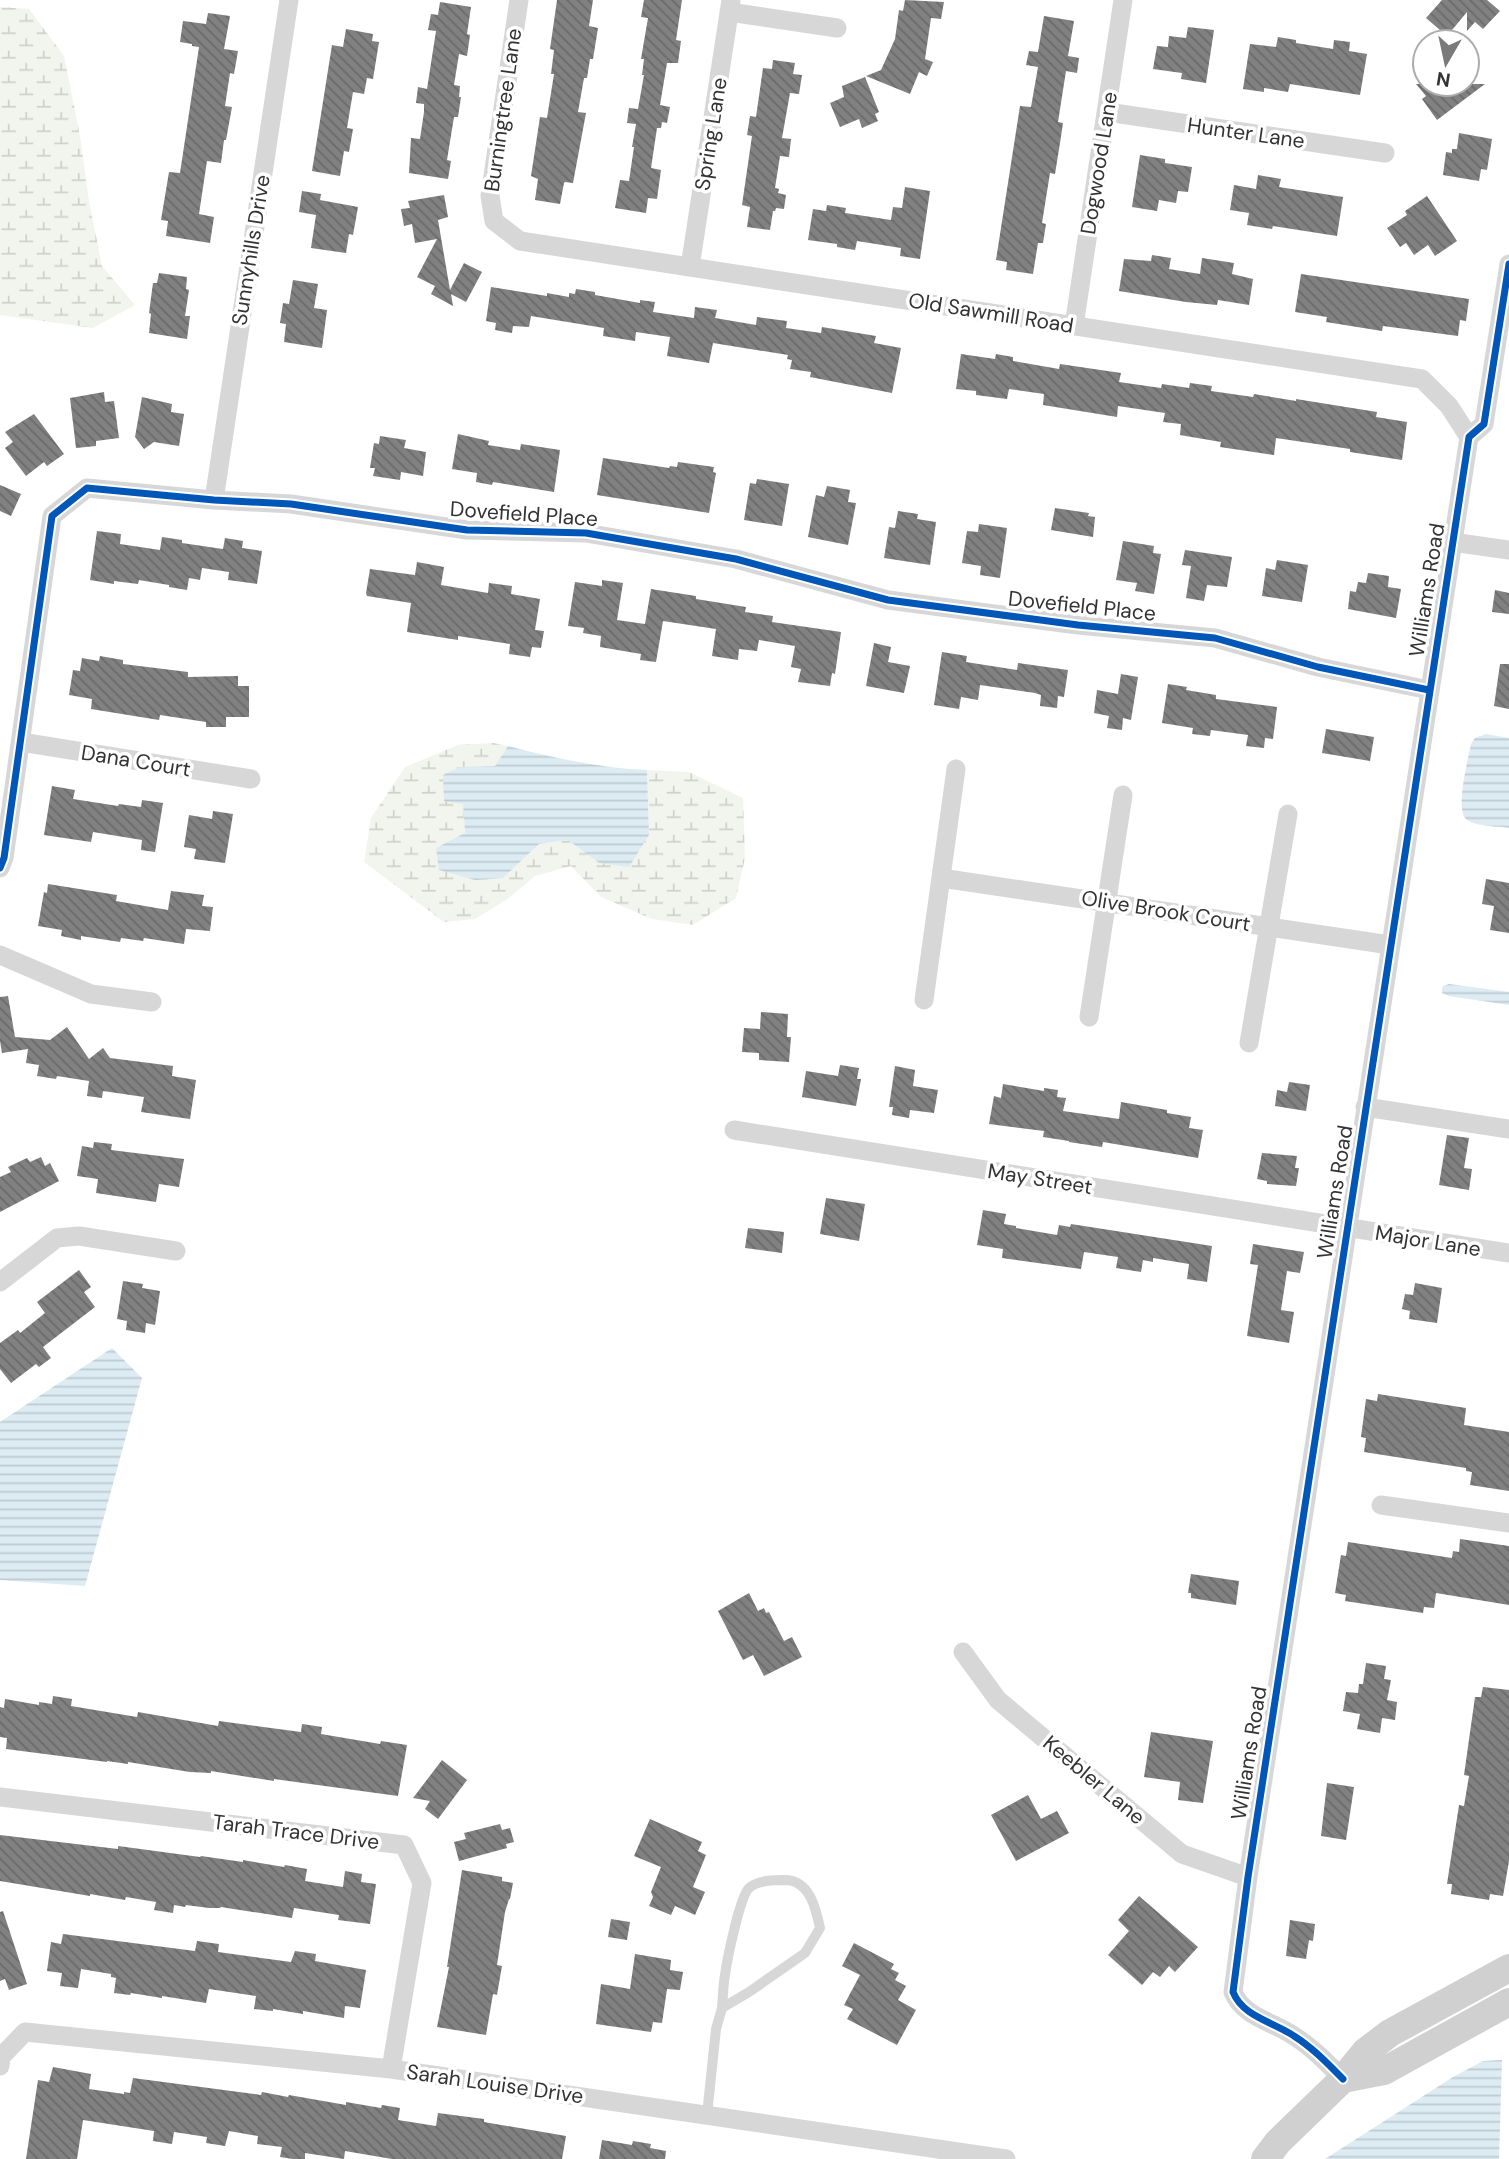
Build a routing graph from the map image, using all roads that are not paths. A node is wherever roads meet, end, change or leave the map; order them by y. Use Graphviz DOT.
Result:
graph roads {
  1 [pos="289,0"];
  2 [pos="519,0"];
  3 [pos="1124,0"];
  4 [pos="730,6"];
  5 [pos="837,28"];
  6 [pos="1107,112"];
  7 [pos="1385,153"];
  8 [pos="494,220"];
  9 [pos="1509,264"];
  10 [pos="690,267"];
  11 [pos="1074,326"];
  12 [pos="1469,437"];
  13 [pos="214,500"];
  14 [pos="1452,542"];
  15 [pos="1509,550"];
  16 [pos="1429,690"];
  17 [pos="21,742"];
  18 [pos="956,769"];
  19 [pos="251,779"];
  20 [pos="1123,794"];
  21 [pos="1287,814"];
  22 [pos="0,869"];
  23 [pos="941,878"];
  24 [pos="1107,903"];
  25 [pos="1269,927"];
  26 [pos="1390,945"];
  27 [pos="0,954"];
  28 [pos="924,1000"];
  29 [pos="152,1002"];
  30 [pos="1089,1017"];
  31 [pos="1250,1043"];
  32 [pos="1365,1107"];
  33 [pos="1509,1129"];
  34 [pos="734,1130"];
  35 [pos="1347,1228"];
  36 [pos="176,1251"];
  37 [pos="1509,1253"];
  38 [pos="0,1282"];
  39 [pos="1381,1504"];
  40 [pos="1509,1523"];
  41 [pos="962,1652"];
  42 [pos="0,1797"];
  43 [pos="1248,1877"];
  44 [pos="1509,1968"];
  45 [pos="1509,2002"];
  46 [pos="722,2008"];
  47 [pos="0,2066"];
  48 [pos="391,2069"];
  49 [pos="1343,2080"];
  50 [pos="707,2115"];
  51 [pos="956,2155"];
  52 [pos="1006,2159"];
  53 [pos="1265,2159"];
  1 -- 13 [label="street, Sunnyhills Drive"];
  2 -- 8 [label="street, Burningtree Lane"];
  3 -- 6 [label="street, Dogwood Lane"];
  4 -- 5 [label="street"];
  4 -- 10 [label="street, Spring Lane"];
  6 -- 7 [label="street, Hunter Lane"];
  6 -- 11 [label="street, Dogwood Lane"];
  8 -- 10 [label="street, Old Sawmill Road"];
  9 -- 12 [label="street, Williams Road"];
  10 -- 11 [label="street, Old Sawmill Road"];
  11 -- 12 [label="street, Old Sawmill Road"];
  12 -- 14 [label="street, Williams Road"];
  13 -- 16 [label="street, Dovefield Place"];
  13 -- 17 [label="street, Dovefield Place"];
  14 -- 15 [label="street"];
  14 -- 16 [label="street, Williams Road"];
  16 -- 26 [label="street, Williams Road"];
  17 -- 19 [label="street, Dana Court"];
  17 -- 22 [label="street, Dovefield Place"];
  18 -- 23 [label="street"];
  20 -- 24 [label="street"];
  21 -- 25 [label="street"];
  23 -- 24 [label="street, Olive Brook Court"];
  23 -- 28 [label="street"];
  24 -- 25 [label="street, Olive Brook Court"];
  24 -- 30 [label="street"];
  25 -- 26 [label="street, Olive Brook Court"];
  25 -- 31 [label="street"];
  26 -- 32 [label="street, Williams Road"];
  27 -- 29 [label="street"];
  32 -- 33 [label="street"];
  32 -- 35 [label="street, Williams Road"];
  34 -- 35 [label="street, May Street"];
  35 -- 37 [label="street, Major Lane"];
  35 -- 43 [label="street, Williams Road"];
  36 -- 38 [label="street"];
  39 -- 40 [label="street"];
  41 -- 43 [label="street, Keebler Lane"];
  42 -- 48 [label="street, Tarah Trace Drive"];
  43 -- 49 [label="street, Williams Road"];
  44 -- 49 [label="street"];
  45 -- 49 [label="street"];
  46 -- 46 [label="lane"];
  46 -- 50 [label="lane"];
  47 -- 48 [label="street, Sarah Louise Drive"];
  48 -- 50 [label="street, Sarah Louise Drive"];
  49 -- 53 [label="street"];
  50 -- 51 [label="street, Sarah Louise Drive"];
  51 -- 52 [label="street, Sarah Louise Drive"];
}
